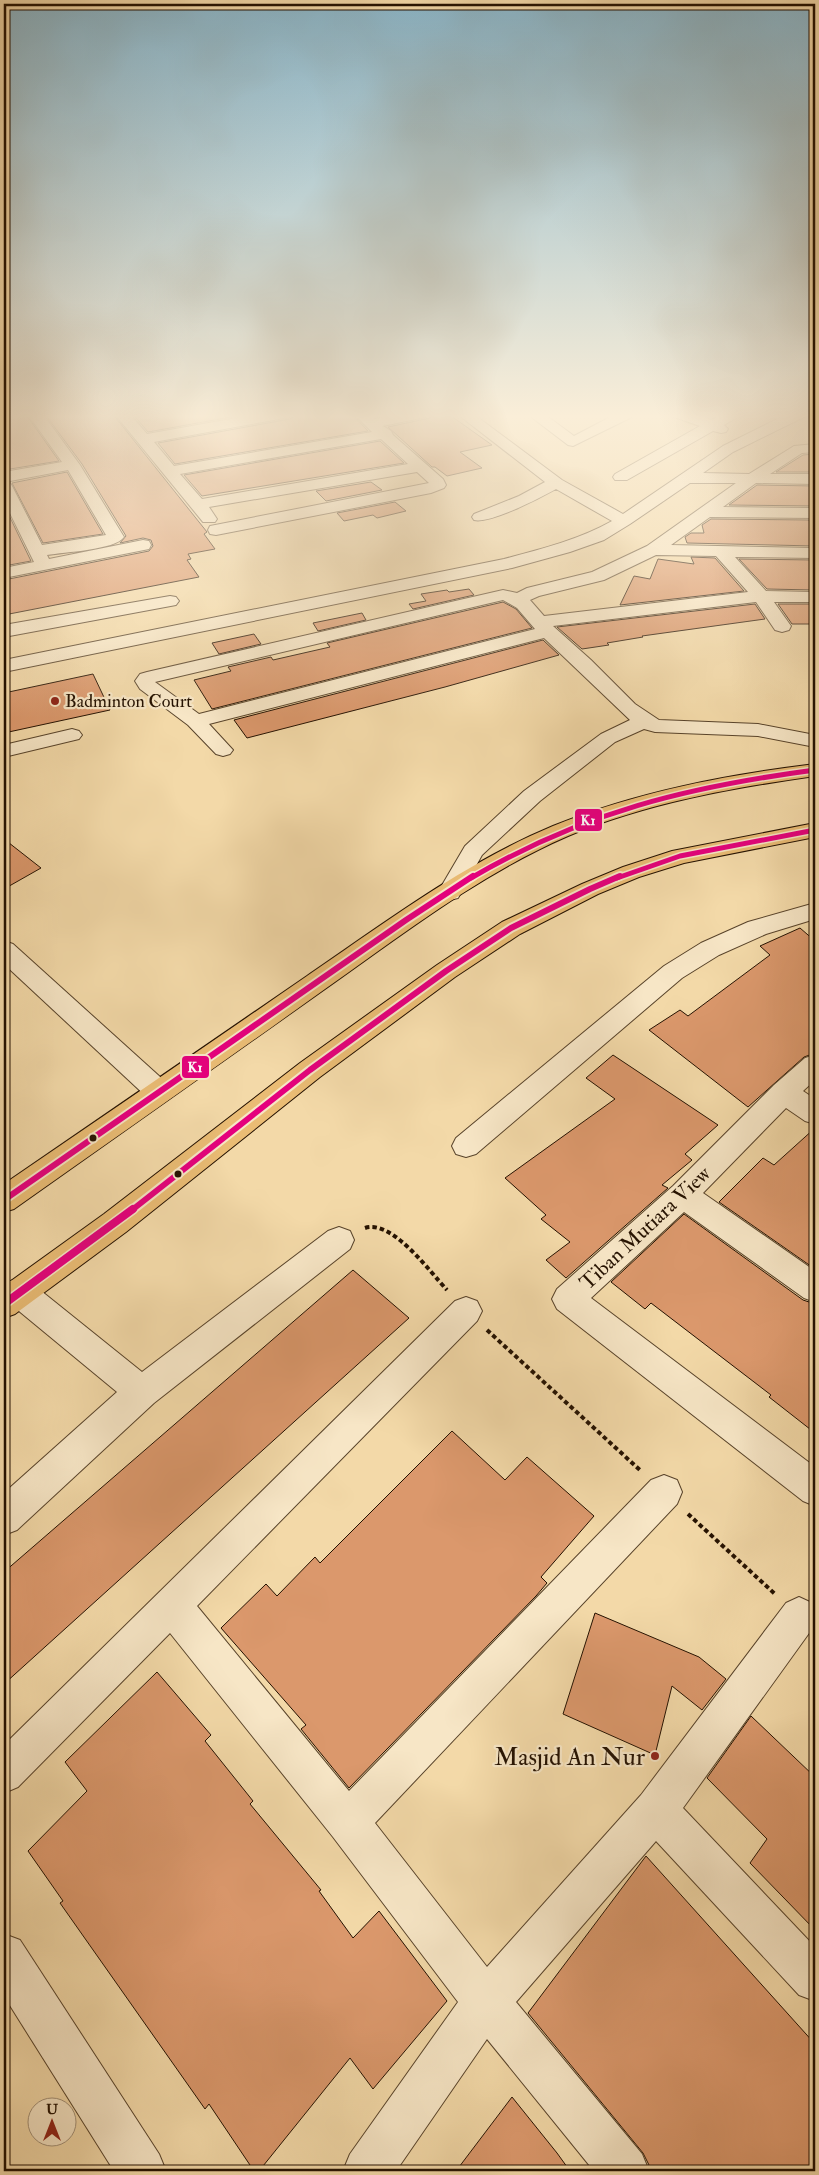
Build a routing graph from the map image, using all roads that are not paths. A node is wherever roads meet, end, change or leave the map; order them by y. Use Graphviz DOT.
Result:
graph roads {
  1 [pos="19,514"];
  2 [pos="102,514"];
  3 [pos="206,514"];
  4 [pos="315,514"];
  5 [pos="484,514"];
  6 [pos="612,514"];
  7 [pos="633,514"];
  8 [pos="703,514"];
  9 [pos="480,516"];
  10 [pos="624,521"];
  11 [pos="143,545"];
  12 [pos="653,550"];
  13 [pos="721,552"];
  14 [pos="815,553"];
  15 [pos="41,558"];
  16 [pos="4,573"];
  17 [pos="761,596"];
  18 [pos="815,597"];
  19 [pos="519,599"];
  20 [pos="170,601"];
  21 [pos="782,626"];
  22 [pos="544,627"];
  23 [pos="4,632"];
  24 [pos="4,666"];
  25 [pos="195,721"];
  26 [pos="644,721"];
  27 [pos="72,735"];
  28 [pos="815,741"];
  29 [pos="223,750"];
  30 [pos="4,751"];
  31 [pos="815,770"];
  32 [pos="815,830"];
  33 [pos="450,892"];
  34 [pos="815,911"];
  35 [pos="9,962"];
  36 [pos="815,1065"];
  37 [pos="159,1092"];
  38 [pos="784,1092"];
  39 [pos="815,1113"];
  40 [pos="466,1146"];
  41 [pos="684,1195"];
  42 [pos="4,1200"];
  43 [pos="339,1240"];
  44 [pos="815,1288"];
  45 [pos="11,1298"];
  46 [pos="466,1311"];
  47 [pos="142,1392"];
  48 [pos="815,1489"];
  49 [pos="664,1492"];
  50 [pos="4,1517"];
  51 [pos="172,1605"];
  52 [pos="799,1616"];
  53 [pos="4,1773"];
  54 [pos="656,1810"];
  55 [pos="348,1822"];
  56 [pos="4,1956"];
  57 [pos="815,1979"];
  58 [pos="486,2002"];
  59 [pos="142,2171"];
  60 [pos="367,2171"];
  61 [pos="625,2171"];
  1 -- 15 [label="street"];
  2 -- 15 [label="street"];
  3 -- 4 [label="street"];
  5 -- 9 [label="street"];
  6 -- 10 [label="street"];
  7 -- 10 [label="street"];
  8 -- 12 [label="street"];
  10 -- 24 [label="street"];
  11 -- 15 [label="street"];
  12 -- 13 [label="street"];
  12 -- 19 [label="street"];
  13 -- 14 [label="street"];
  13 -- 17 [label="street"];
  15 -- 16 [label="street"];
  17 -- 18 [label="street"];
  17 -- 21 [label="street"];
  17 -- 22 [label="street"];
  19 -- 22 [label="street"];
  19 -- 25 [label="street"];
  20 -- 23 [label="street"];
  22 -- 25 [label="street"];
  22 -- 26 [label="street"];
  25 -- 29 [label="street"];
  26 -- 28 [label="street"];
  26 -- 33 [label="street"];
  27 -- 30 [label="street"];
  31 -- 33 [label="highway"];
  32 -- 45 [label="highway"];
  33 -- 37 [label="highway"];
  34 -- 40 [label="street"];
  35 -- 37 [label="street"];
  36 -- 38 [label="street, Tiban Mutiara View"];
  37 -- 42 [label="highway"];
  38 -- 39 [label="street"];
  38 -- 41 [label="street, Tiban Mutiara View"];
  41 -- 44 [label="street"];
  41 -- 48 [label="street, Tiban Mutiara View"];
  43 -- 47 [label="street"];
  45 -- 47 [label="street"];
  46 -- 51 [label="street"];
  47 -- 50 [label="street"];
  49 -- 55 [label="street"];
  51 -- 53 [label="street"];
  51 -- 55 [label="street"];
  52 -- 54 [label="street"];
  54 -- 57 [label="street"];
  54 -- 58 [label="street"];
  55 -- 58 [label="street"];
  56 -- 59 [label="street"];
  58 -- 60 [label="street"];
  58 -- 61 [label="street"];
}
